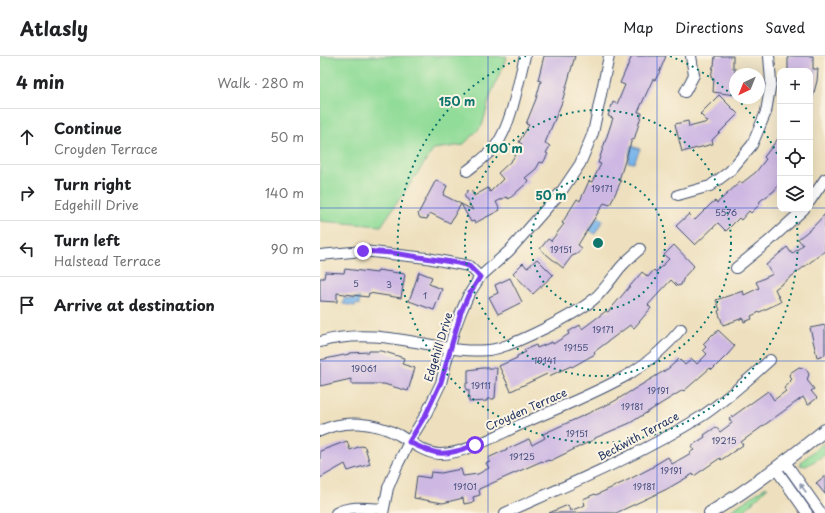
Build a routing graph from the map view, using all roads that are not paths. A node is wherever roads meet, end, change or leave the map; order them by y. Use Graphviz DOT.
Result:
graph roads {
  1 [pos="525,56"];
  2 [pos="609,56"];
  3 [pos="691,56"];
  4 [pos="769,56"];
  5 [pos="685,92"];
  6 [pos="467,172"];
  7 [pos="825,179"];
  8 [pos="678,195"];
  9 [pos="813,196"];
  10 [pos="801,212"];
  11 [pos="640,248"];
  12 [pos="320,255"];
  13 [pos="736,268"];
  14 [pos="480,277"];
  15 [pos="681,329"];
  16 [pos="320,342"];
  17 [pos="450,349"];
  18 [pos="770,360"];
  19 [pos="825,430"];
  20 [pos="320,431"];
  21 [pos="409,442"];
  22 [pos="780,466"];
  23 [pos="383,511"];
  24 [pos="336,513"];
  25 [pos="505,513"];
  26 [pos="710,513"];
  27 [pos="807,513"];
  28 [pos="821,513"];
  1 -- 6 [label="street"];
  2 -- 14 [label="street, Edgehill Drive"];
  3 -- 5 [label="street"];
  4 -- 8 [label="street"];
  7 -- 9 [label="street"];
  10 -- 13 [label="street"];
  11 -- 17 [label="street"];
  12 -- 14 [label="street"];
  14 -- 17 [label="street, Edgehill Drive"];
  15 -- 21 [label="street, Croyden Terrace"];
  16 -- 17 [label="street"];
  17 -- 21 [label="street, Edgehill Drive"];
  18 -- 25 [label="street, Beckwith Terrace"];
  19 -- 22 [label="street"];
  20 -- 21 [label="street, Croyden Terrace"];
  21 -- 23 [label="street, Edgehill Drive"];
  22 -- 26 [label="street"];
  22 -- 27 [label="street"];
  28 -- 22 [label="street, one-way"];
  23 -- 24 [label="street"];
}
